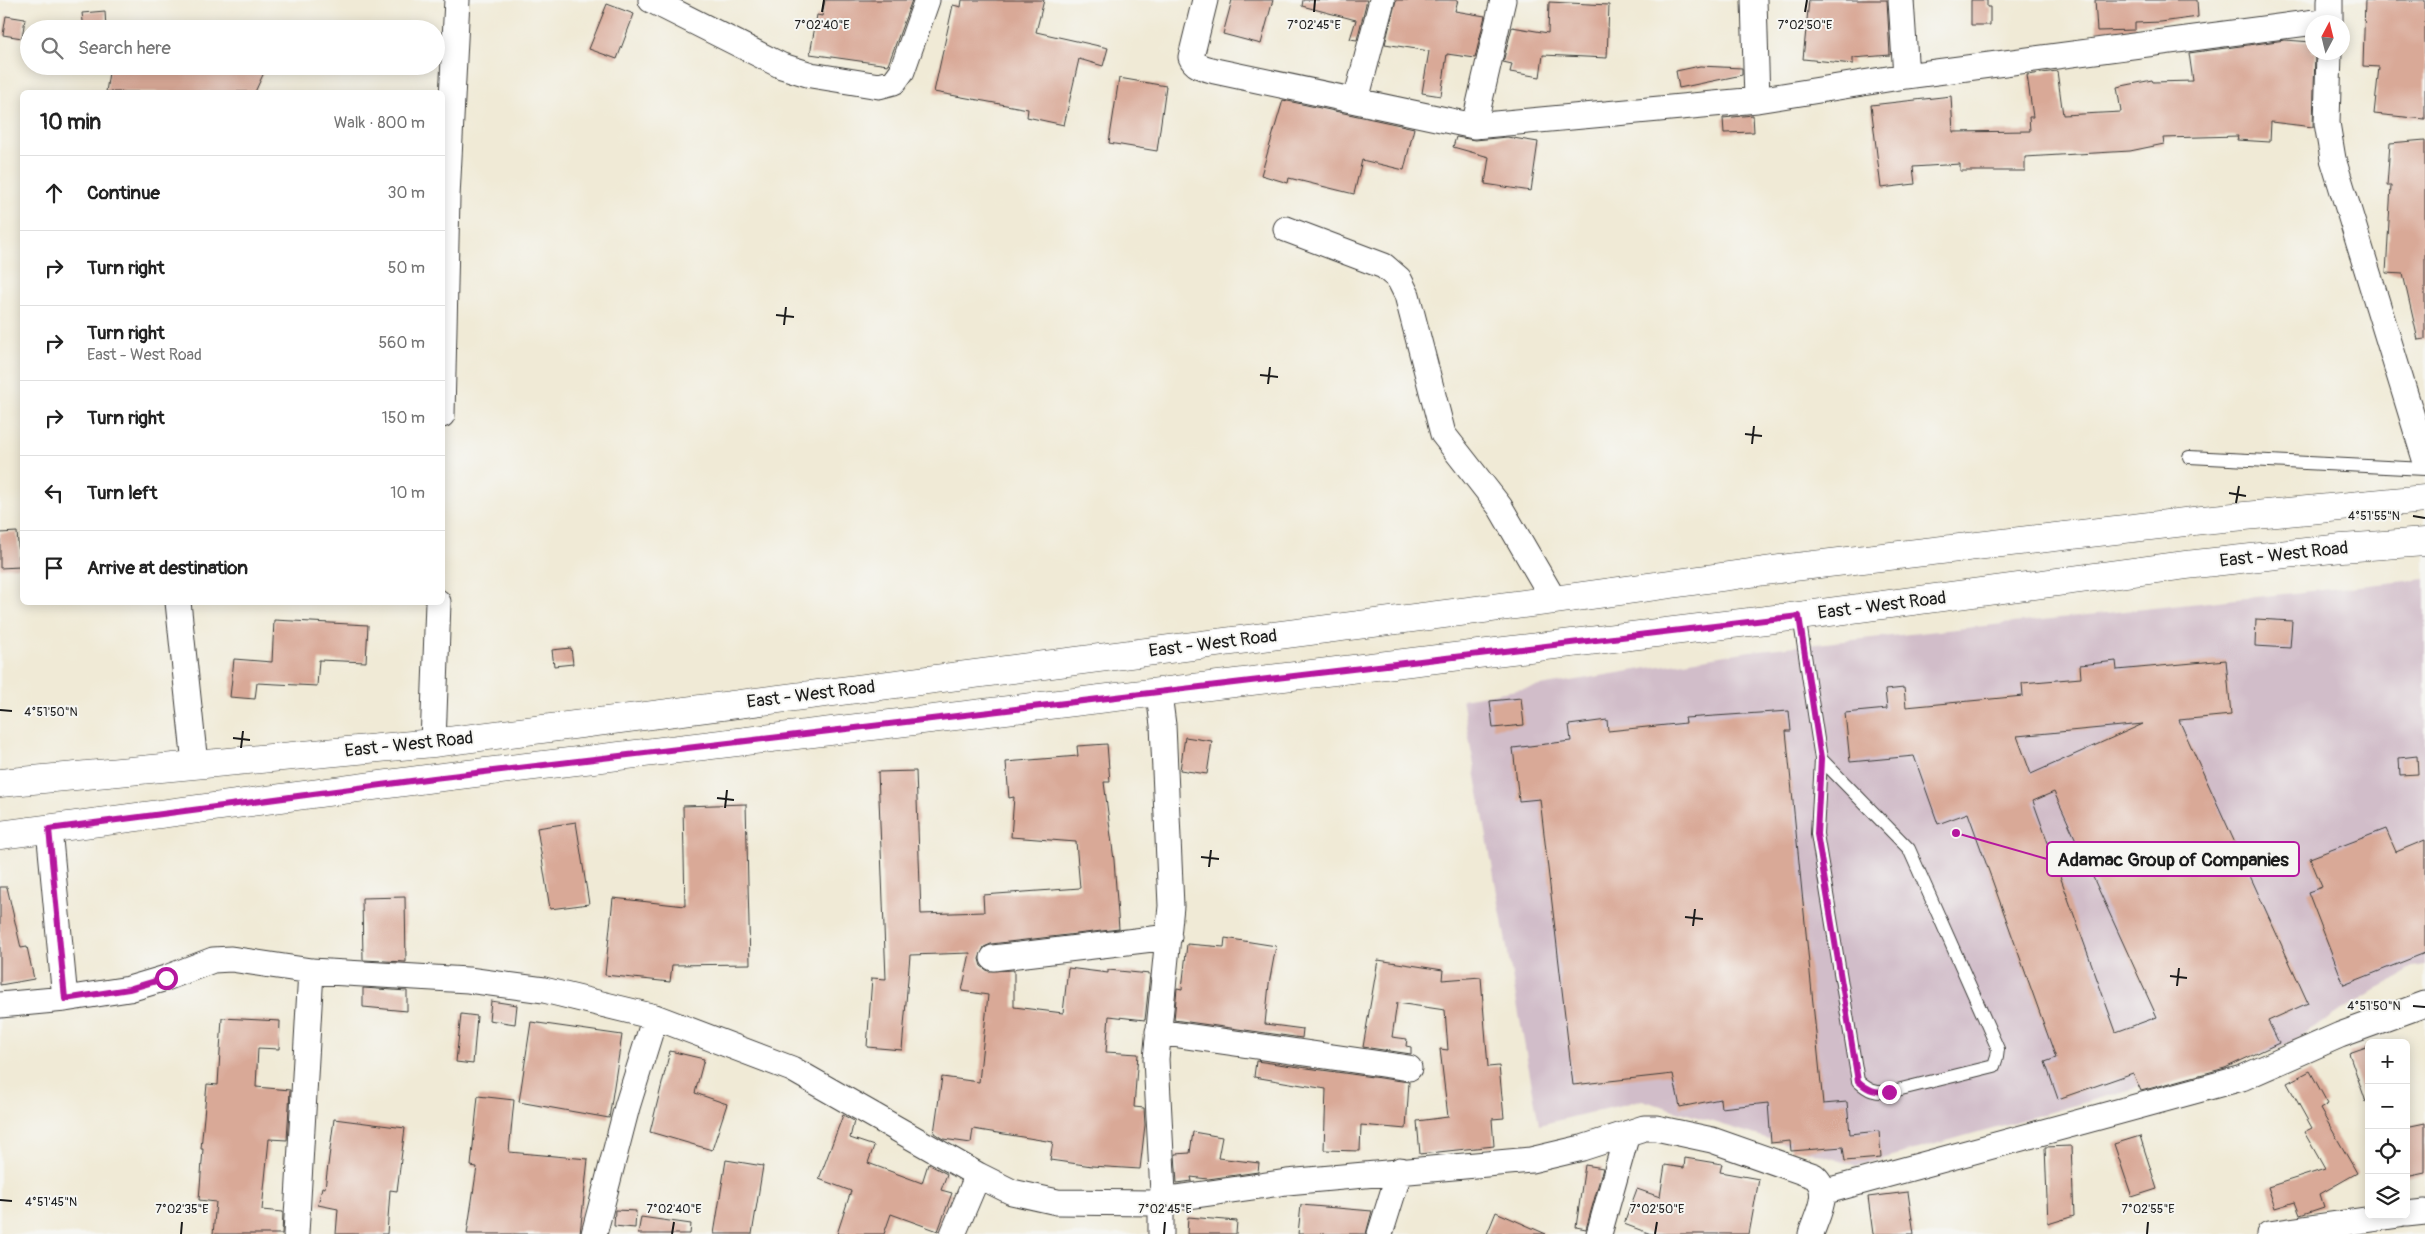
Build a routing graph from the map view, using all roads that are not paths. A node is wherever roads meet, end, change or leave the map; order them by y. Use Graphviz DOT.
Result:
graph roads {
  1 [pos="457,0"];
  2 [pos="651,0"];
  3 [pos="928,0"];
  4 [pos="1205,0"];
  5 [pos="1382,0"];
  6 [pos="1503,0"];
  7 [pos="1754,0"];
  8 [pos="1902,0"];
  9 [pos="2330,14"];
  10 [pos="2329,60"];
  11 [pos="1906,76"];
  12 [pos="1356,100"];
  13 [pos="1757,100"];
  14 [pos="1474,126"];
  15 [pos="1286,229"];
  16 [pos="445,284"];
  17 [pos="2188,457"];
  18 [pos="2425,459"];
  19 [pos="2425,469"];
  20 [pos="2425,499"];
  21 [pos="2425,542"];
  22 [pos="1554,600"];
  23 [pos="178,605"];
  24 [pos="438,605"];
  25 [pos="1799,616"];
  26 [pos="1158,694"];
  27 [pos="434,743"];
  28 [pos="1821,759"];
  29 [pos="194,764"];
  30 [pos="0,783"];
  31 [pos="49,829"];
  32 [pos="0,835"];
  33 [pos="1169,937"];
  34 [pos="993,958"];
  35 [pos="311,971"];
  36 [pos="65,999"];
  37 [pos="2425,1004"];
  38 [pos="0,1005"];
  39 [pos="655,1016"];
  40 [pos="1158,1032"];
  41 [pos="1409,1068"];
  42 [pos="1627,1134"];
  43 [pos="1400,1170"];
  44 [pos="978,1176"];
  45 [pos="1824,1192"];
  46 [pos="1161,1200"];
  47 [pos="2425,1212"];
  48 [pos="2410,1214"];
  49 [pos="2372,1219"];
  50 [pos="296,1234"];
  51 [pos="594,1234"];
  52 [pos="952,1234"];
  53 [pos="1161,1234"];
  54 [pos="1380,1234"];
  55 [pos="1599,1234"];
  56 [pos="1811,1234"];
  57 [pos="2269,1234"];
  1 -- 16 [label="street"];
  2 -- 3 [label="street"];
  4 -- 12 [label="street"];
  5 -- 12 [label="street"];
  6 -- 14 [label="street"];
  7 -- 13 [label="street"];
  8 -- 11 [label="street"];
  9 -- 11 [label="street"];
  10 -- 18 [label="street"];
  11 -- 13 [label="street"];
  12 -- 14 [label="street"];
  13 -- 14 [label="street"];
  15 -- 22 [label="street"];
  17 -- 19 [label="lane"];
  20 -- 22 [label="main road, East - West Road"];
  21 -- 25 [label="main road, East - West Road"];
  22 -- 27 [label="main road, East - West Road"];
  23 -- 29 [label="street"];
  24 -- 27 [label="street"];
  25 -- 26 [label="main road, East - West Road"];
  25 -- 28 [label="lane"];
  26 -- 31 [label="main road, East - West Road"];
  26 -- 33 [label="street"];
  27 -- 29 [label="main road, East - West Road"];
  28 -- 28 [label="lane"];
  29 -- 30 [label="main road, East - West Road"];
  31 -- 32 [label="main road, East - West Road"];
  31 -- 36 [label="street"];
  33 -- 34 [label="street"];
  33 -- 40 [label="street"];
  35 -- 36 [label="street"];
  35 -- 39 [label="street"];
  35 -- 50 [label="street"];
  36 -- 38 [label="street"];
  37 -- 45 [label="street"];
  39 -- 44 [label="street"];
  39 -- 51 [label="street"];
  40 -- 41 [label="street"];
  40 -- 46 [label="street"];
  42 -- 43 [label="street"];
  42 -- 45 [label="street"];
  42 -- 55 [label="street"];
  43 -- 46 [label="street"];
  43 -- 54 [label="street"];
  44 -- 46 [label="street"];
  44 -- 52 [label="street"];
  45 -- 56 [label="street"];
  46 -- 53 [label="street"];
  47 -- 48 [label="street"];
  49 -- 57 [label="street"];
}
